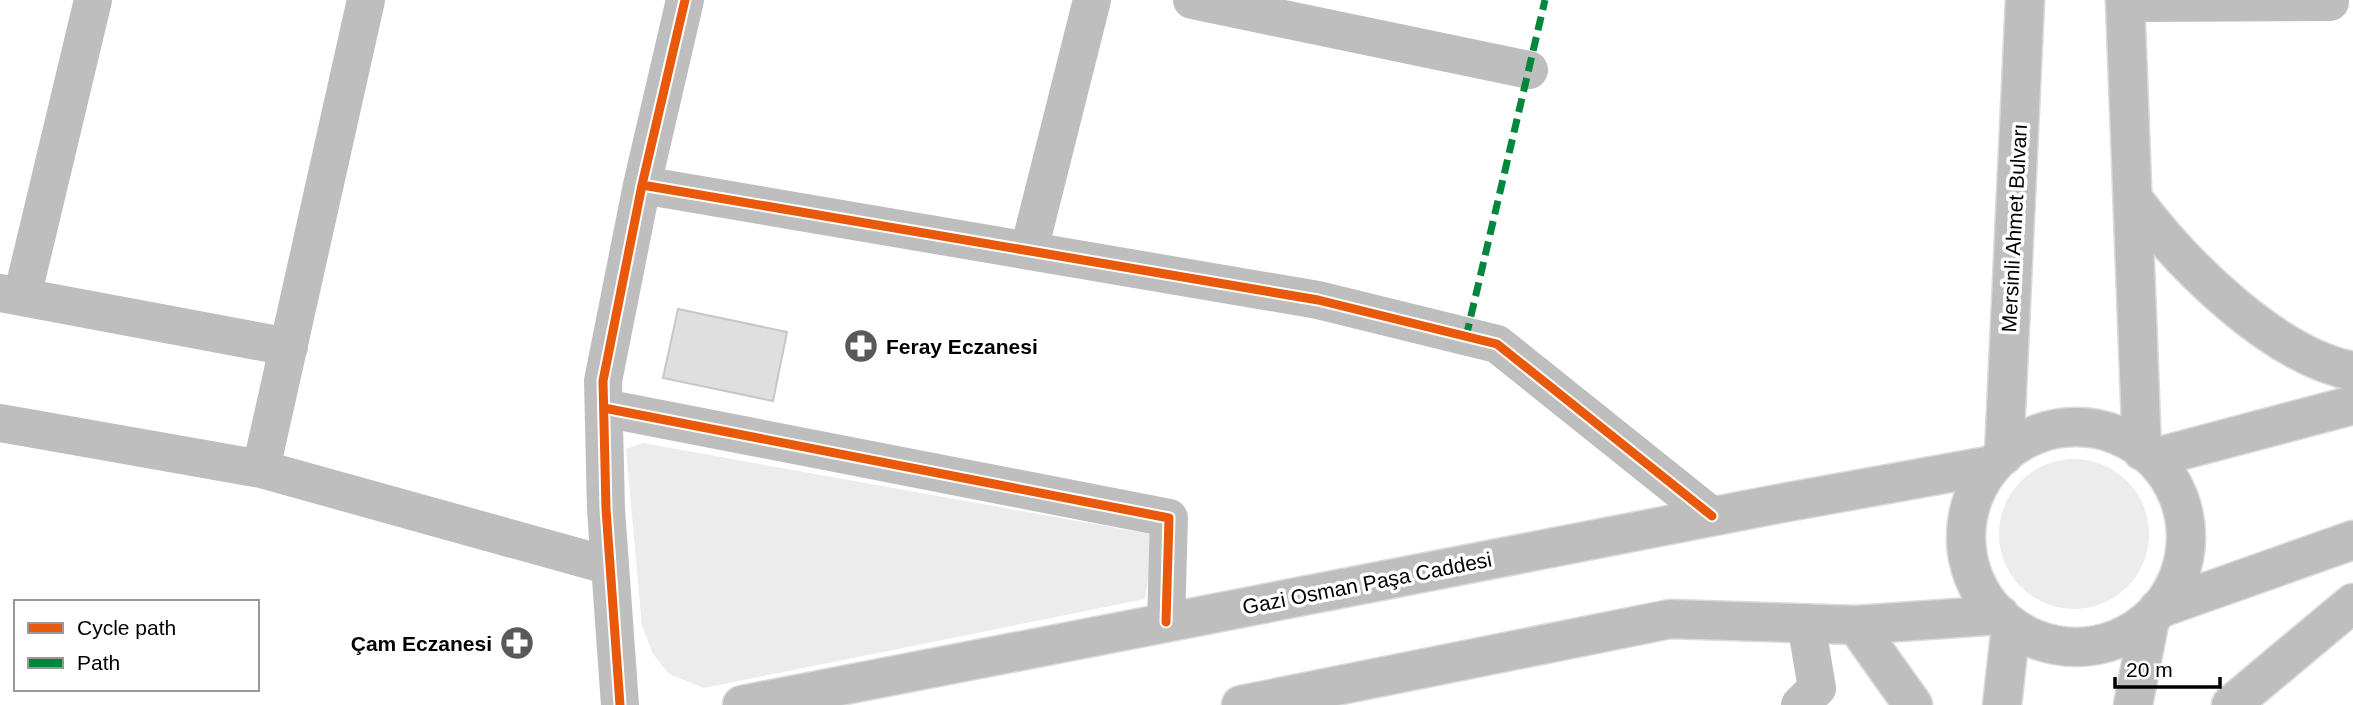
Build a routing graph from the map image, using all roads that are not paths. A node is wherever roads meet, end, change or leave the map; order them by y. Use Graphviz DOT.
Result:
graph roads {
  1 [pos="93,0"];
  2 [pos="366,0"];
  3 [pos="685,0"];
  4 [pos="1091,0"];
  5 [pos="1192,0"];
  6 [pos="2025,0"];
  7 [pos="2125,1"];
  8 [pos="2338,3"];
  9 [pos="1528,70"];
  10 [pos="642,184"];
  11 [pos="2134,200"];
  12 [pos="1029,250"];
  13 [pos="11,295"];
  14 [pos="289,347"];
  15 [pos="2353,371"];
  16 [pos="2353,405"];
  17 [pos="604,408"];
  18 [pos="0,423"];
  19 [pos="2147,454"];
  20 [pos="1998,460"];
  21 [pos="261,469"];
  22 [pos="1712,516"];
  23 [pos="2353,540"];
  24 [pos="610,566"];
  25 [pos="2353,603"];
  26 [pos="2154,614"];
  27 [pos="2005,621"];
  28 [pos="1166,622"];
  29 [pos="1806,623"];
  30 [pos="1856,625"];
  31 [pos="1815,699"];
  32 [pos="620,705"];
  33 [pos="742,705"];
  34 [pos="1241,705"];
  35 [pos="1913,705"];
  36 [pos="2002,705"];
  37 [pos="2133,705"];
  38 [pos="2231,705"];
  1 -- 13 [label="street"];
  2 -- 14 [label="street"];
  3 -- 10 [label="street"];
  4 -- 12 [label="street"];
  5 -- 9 [label="street"];
  6 -- 20 [label="street, Mersinli Ahmet Bulvarı"];
  7 -- 8 [label="street"];
  7 -- 11 [label="street"];
  10 -- 12 [label="street"];
  10 -- 17 [label="street"];
  11 -- 15 [label="street"];
  11 -- 19 [label="street"];
  12 -- 22 [label="street"];
  13 -- 14 [label="street"];
  14 -- 21 [label="street"];
  16 -- 19 [label="street"];
  17 -- 24 [label="street"];
  17 -- 28 [label="street"];
  18 -- 21 [label="street"];
  19 -- 20 [label="street"];
  19 -- 26 [label="street"];
  20 -- 22 [label="street, Gazi Osman Paşa Caddesi"];
  20 -- 27 [label="street"];
  21 -- 24 [label="street"];
  22 -- 28 [label="street, Gazi Osman Paşa Caddesi"];
  23 -- 26 [label="street"];
  24 -- 32 [label="street"];
  25 -- 38 [label="street"];
  26 -- 27 [label="street"];
  26 -- 37 [label="street"];
  27 -- 30 [label="street"];
  27 -- 36 [label="street"];
  28 -- 33 [label="street, Gazi Osman Paşa Caddesi"];
  29 -- 30 [label="street"];
  29 -- 31 [label="street"];
  29 -- 34 [label="street"];
  30 -- 35 [label="street"];
}
